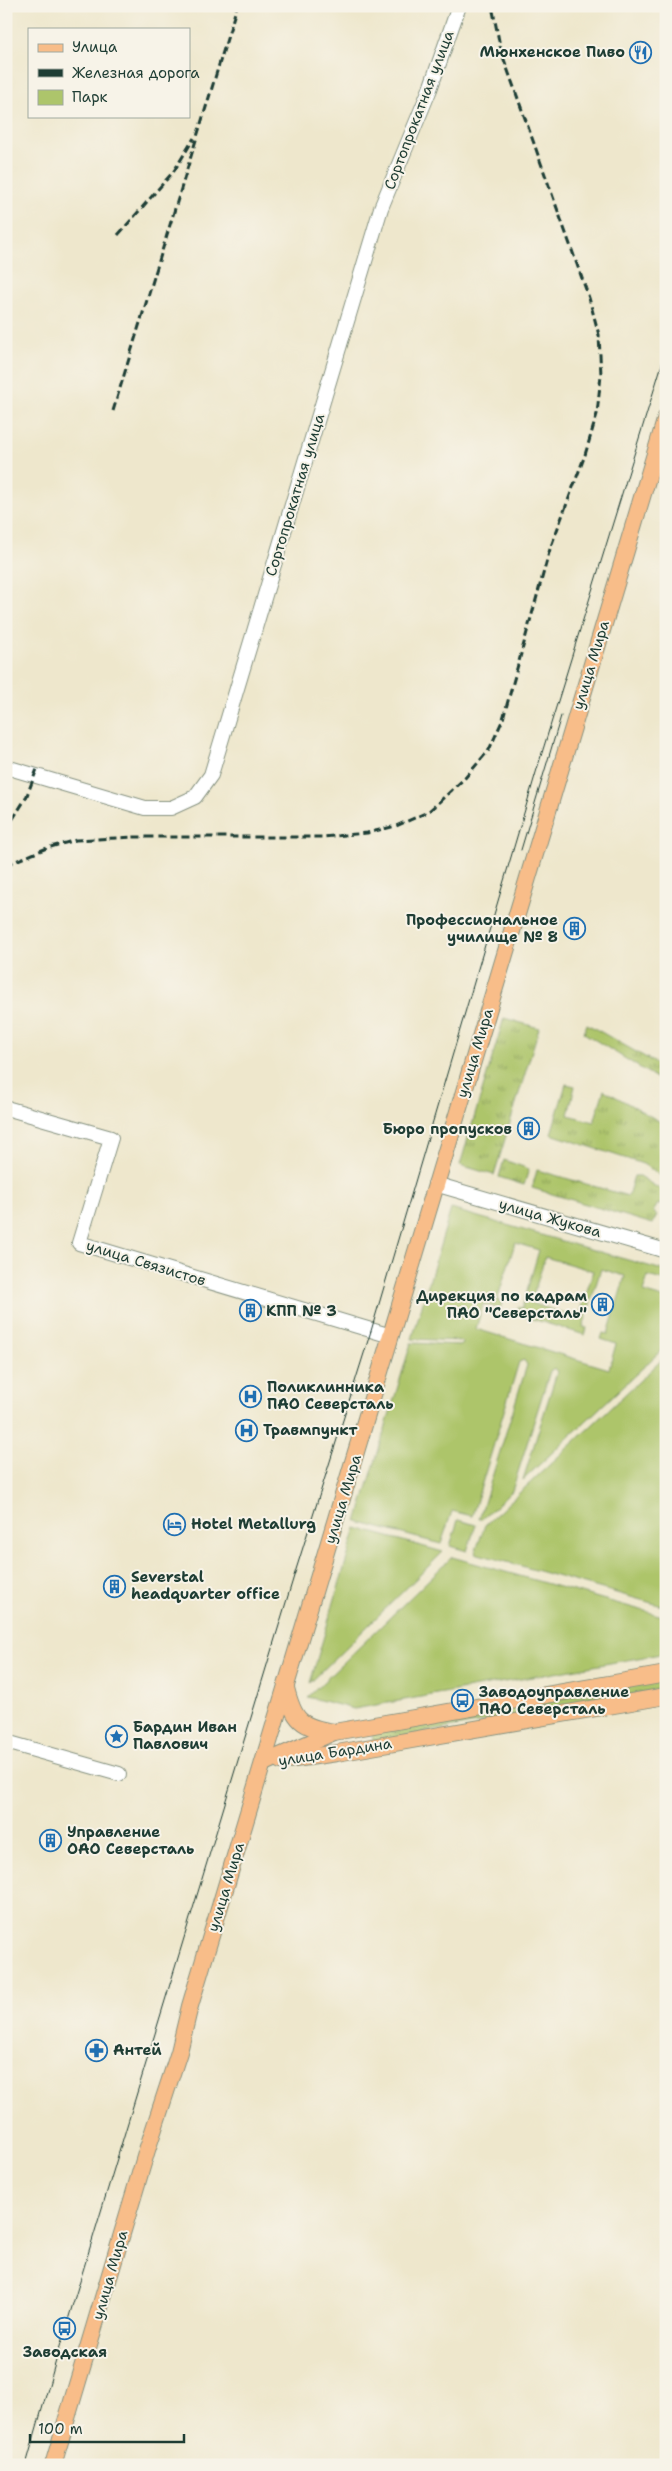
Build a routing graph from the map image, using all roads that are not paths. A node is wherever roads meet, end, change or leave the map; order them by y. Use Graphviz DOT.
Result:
graph roads {
  1 [pos="459,6"];
  2 [pos="666,417"];
  3 [pos="6,767"];
  4 [pos="6,1108"];
  5 [pos="435,1184"];
  6 [pos="666,1251"];
  7 [pos="391,1336"];
  8 [pos="666,1674"];
  9 [pos="286,1688"];
  10 [pos="666,1696"];
  11 [pos="472,1707"];
  12 [pos="476,1729"];
  13 [pos="334,1732"];
  14 [pos="6,1742"];
  15 [pos="264,1763"];
  16 [pos="119,1774"];
  17 [pos="53,2465"];
  1 -- 3 [label="street, Сортопрокатная улица"];
  2 -- 5 [label="main road, улица Мира"];
  4 -- 7 [label="street, улица Связистов"];
  5 -- 6 [label="street, улица Жукова"];
  5 -- 7 [label="main road, улица Мира"];
  7 -- 9 [label="main road, улица Мира"];
  8 -- 11 [label="main road, улица Бардина"];
  9 -- 13 [label="main road"];
  9 -- 15 [label="main road, улица Мира"];
  10 -- 12 [label="main road, улица Бардина"];
  11 -- 12 [label="main road"];
  11 -- 13 [label="main road, улица Бардина"];
  12 -- 15 [label="main road, улица Бардина"];
  13 -- 15 [label="main road, улица Бардина"];
  14 -- 16 [label="street"];
  15 -- 17 [label="main road, улица Мира"];
}
